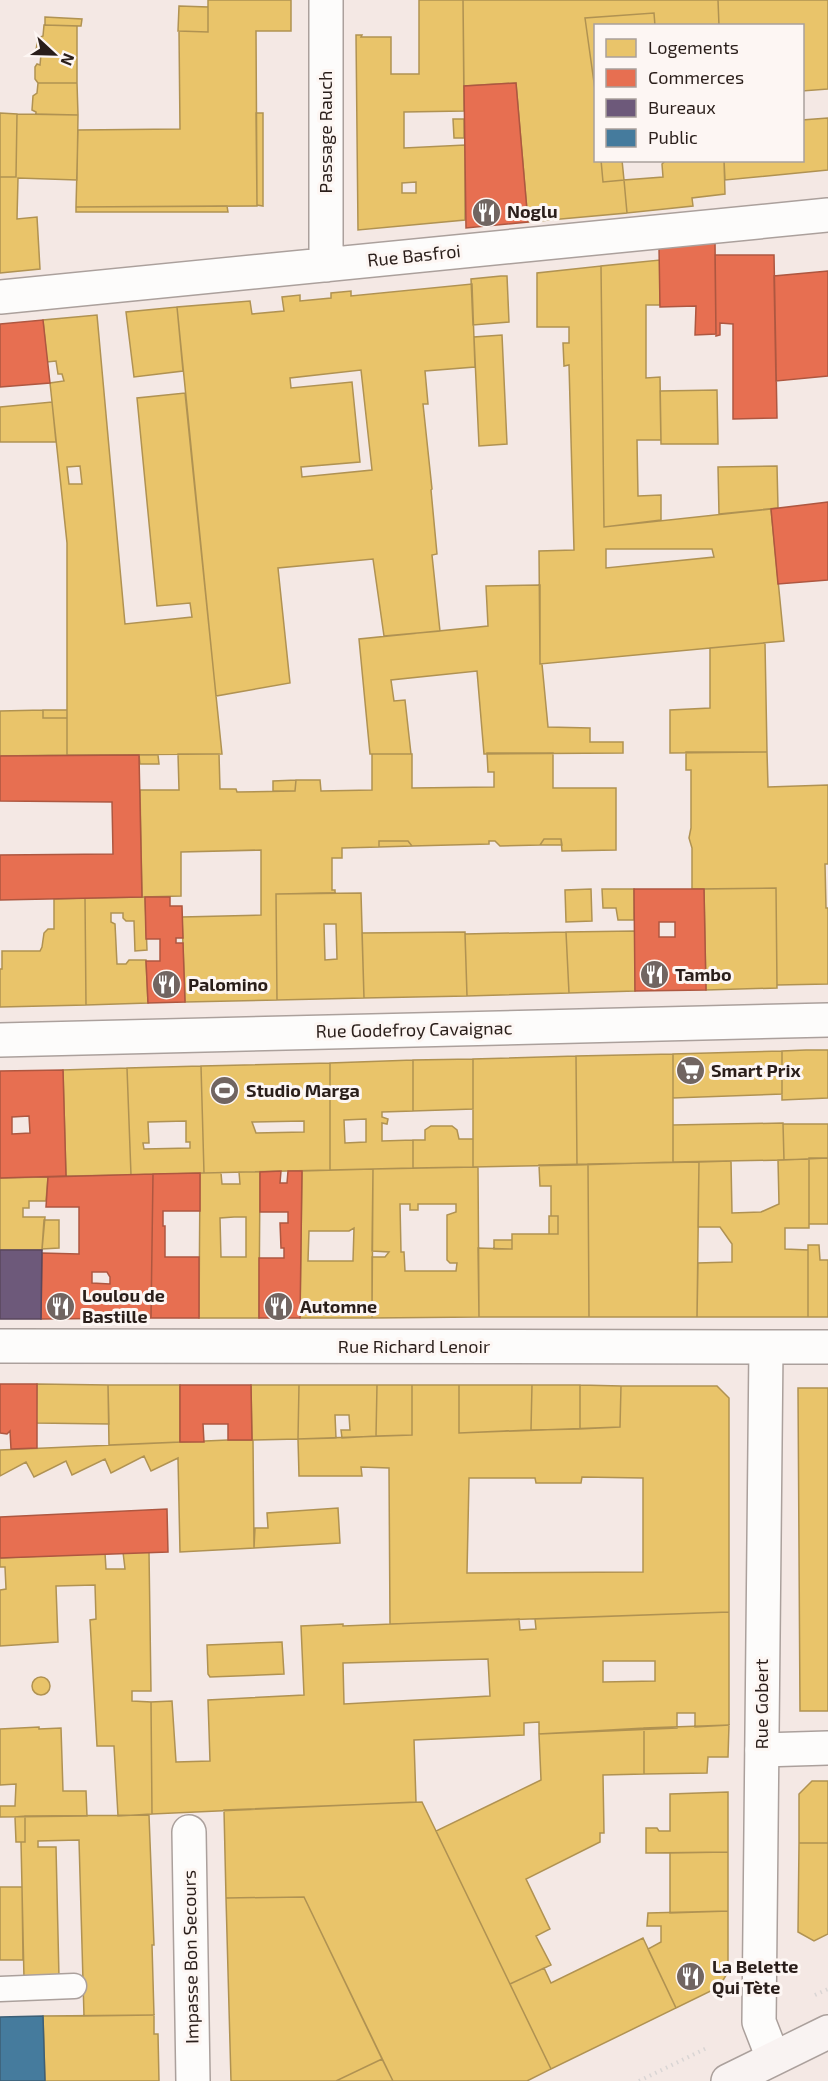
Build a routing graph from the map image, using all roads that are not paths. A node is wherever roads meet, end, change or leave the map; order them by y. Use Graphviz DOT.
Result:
graph roads {
  1 [pos="326,0"];
  2 [pos="828,215"];
  3 [pos="326,265"];
  4 [pos="0,297"];
  5 [pos="828,1020"];
  6 [pos="0,1040"];
  7 [pos="0,1346"];
  8 [pos="766,1347"];
  9 [pos="828,1347"];
  10 [pos="828,1748"];
  11 [pos="762,1750"];
  12 [pos="189,1832"];
  13 [pos="74,1986"];
  14 [pos="0,1989"];
  15 [pos="828,2032"];
  16 [pos="773,2058"];
  17 [pos="194,2081"];
  18 [pos="728,2081"];
  1 -- 3 [label="street, Passage Rauch"];
  2 -- 3 [label="street, Rue Basfroi"];
  3 -- 4 [label="street, Rue Basfroi"];
  5 -- 6 [label="street, Rue Godefroy Cavaignac"];
  7 -- 8 [label="street, Rue Richard Lenoir"];
  8 -- 9 [label="street, Rue Richard Lenoir"];
  8 -- 11 [label="street, Rue Gobert"];
  10 -- 11 [label="street"];
  11 -- 16 [label="street, Rue Gobert"];
  12 -- 17 [label="street, Impasse Bon Secours"];
  13 -- 14 [label="lane"];
  15 -- 16 [label="main road"];
  16 -- 18 [label="main road"];
}
